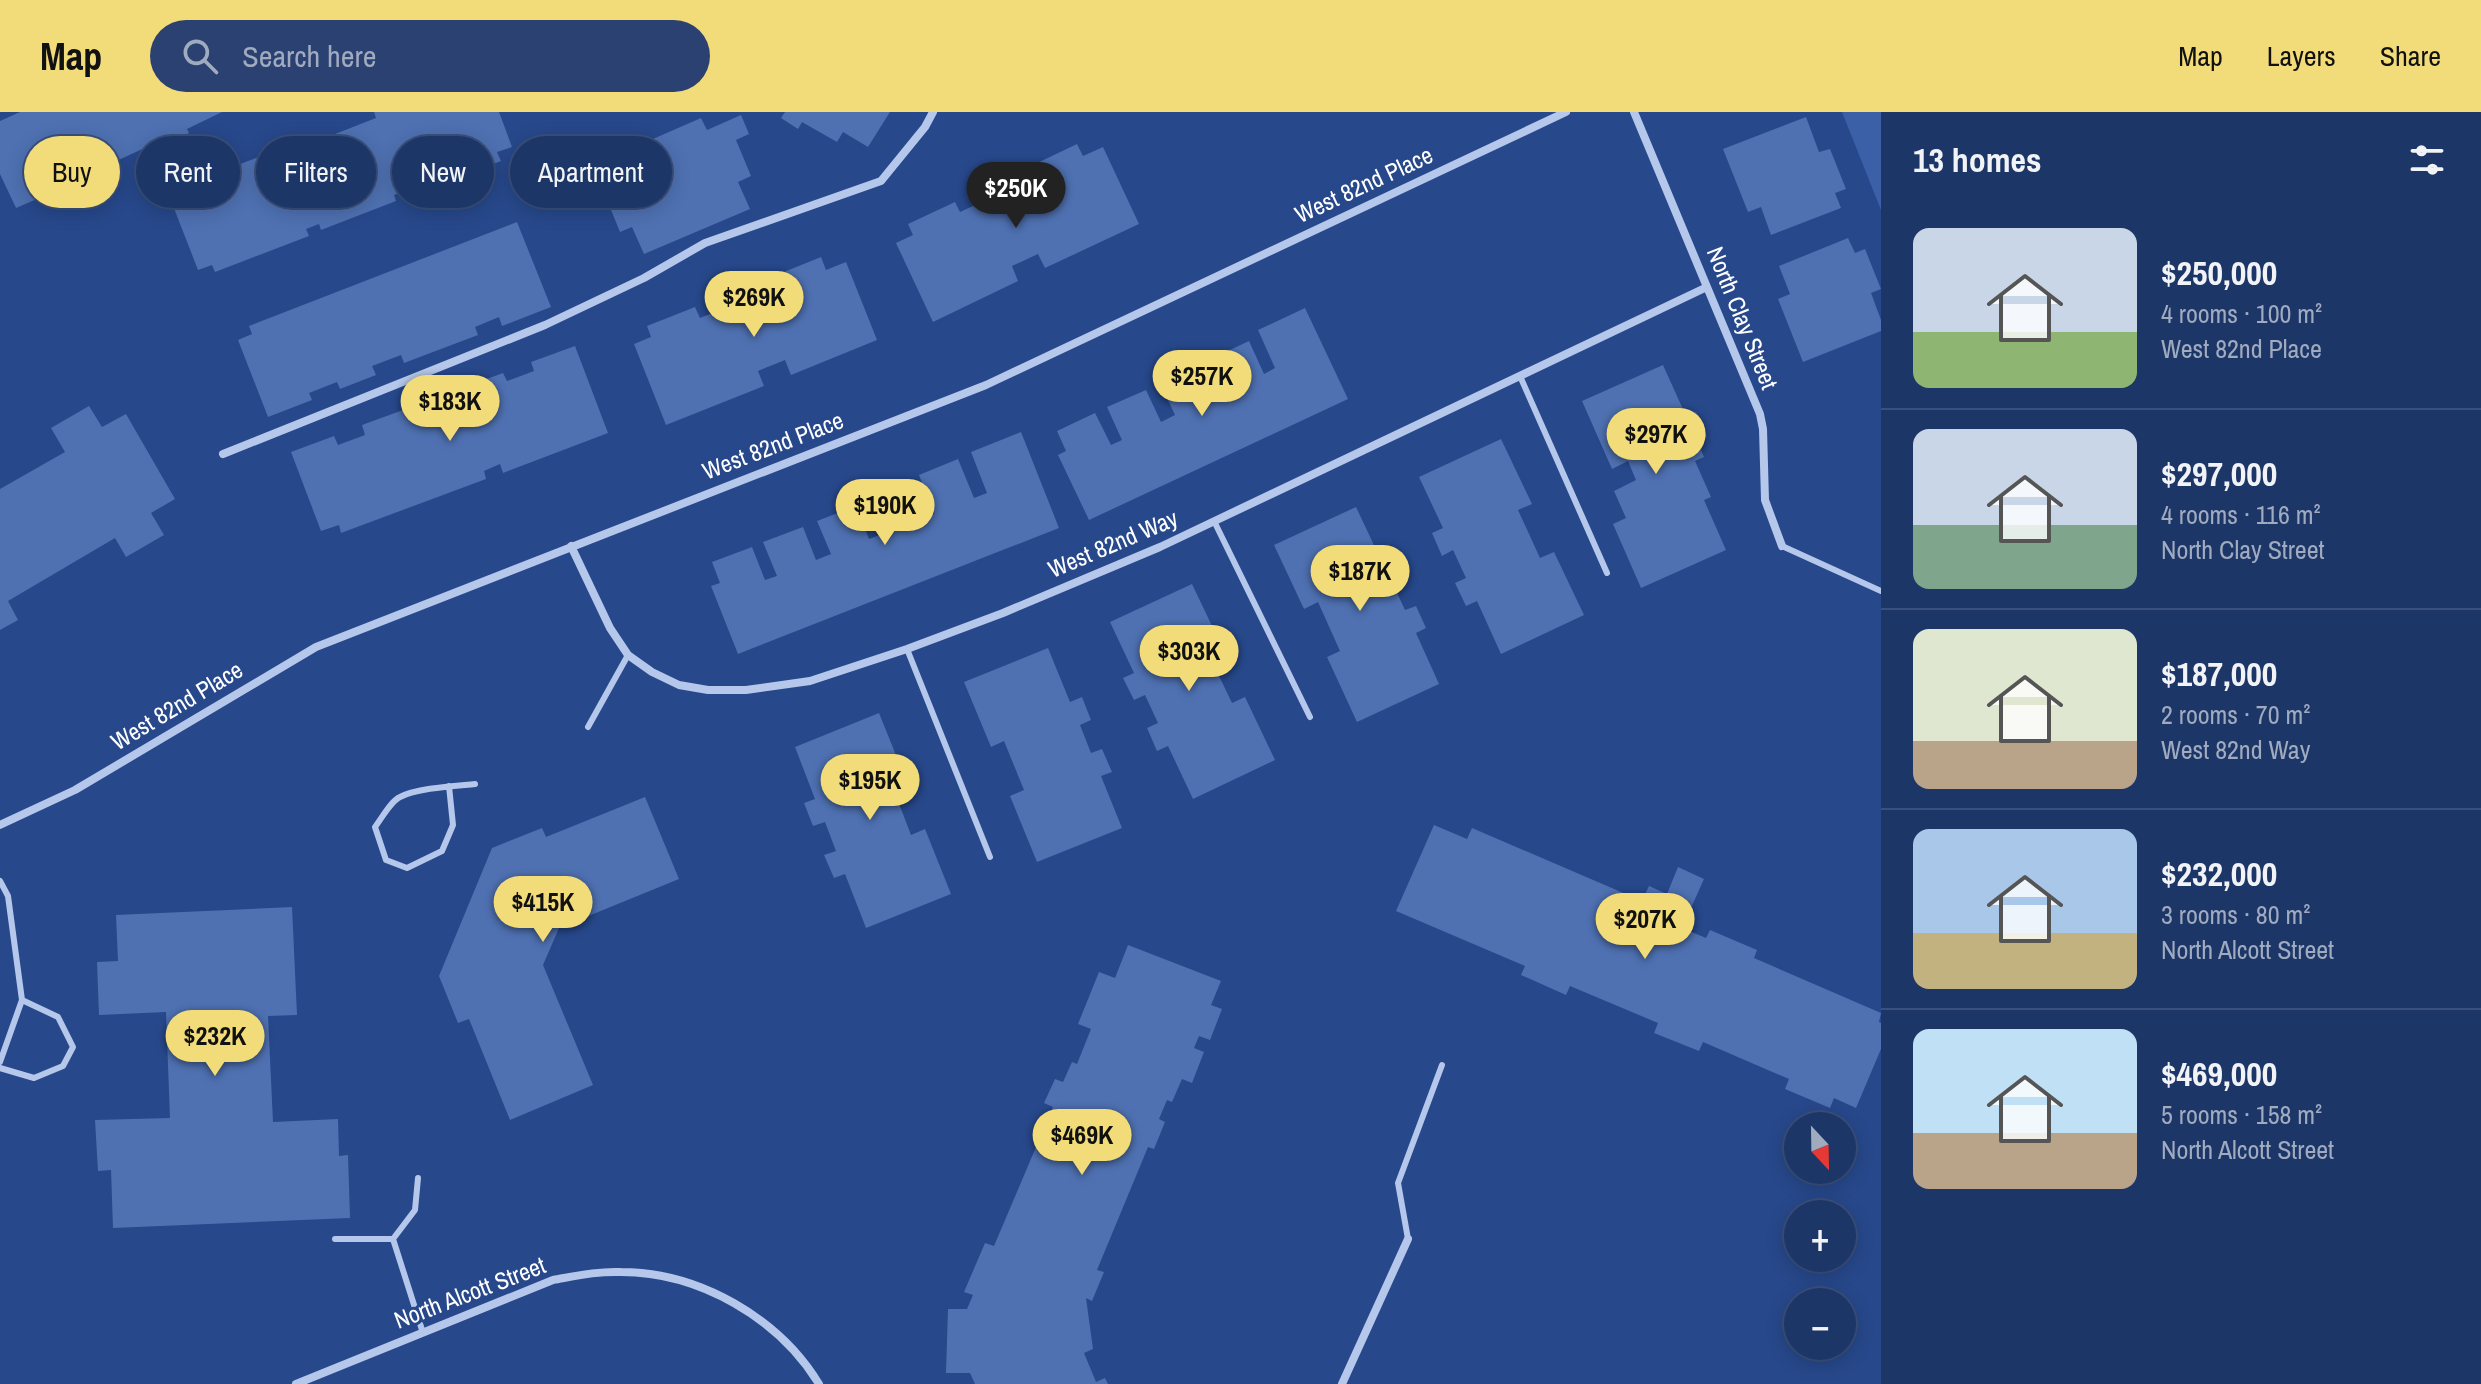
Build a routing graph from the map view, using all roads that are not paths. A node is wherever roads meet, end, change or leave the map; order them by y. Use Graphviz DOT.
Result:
graph roads {
  1 [pos="933,112"];
  2 [pos="1566,112"];
  3 [pos="1634,112"];
  4 [pos="1707,287"];
  5 [pos="1520,376"];
  6 [pos="223,454"];
  7 [pos="1214,521"];
  8 [pos="571,546"];
  9 [pos="1782,546"];
  10 [pos="1607,573"];
  11 [pos="1881,591"];
  12 [pos="907,649"];
  13 [pos="628,655"];
  14 [pos="1310,717"];
  15 [pos="588,727"];
  16 [pos="475,784"];
  17 [pos="449,786"];
  18 [pos="0,825"];
  19 [pos="990,857"];
  20 [pos="0,881"];
  21 [pos="22,1000"];
  22 [pos="0,1065"];
  23 [pos="1442,1065"];
  24 [pos="418,1178"];
  25 [pos="335,1239"];
  26 [pos="393,1239"];
  27 [pos="1408,1239"];
  28 [pos="423,1333"];
  29 [pos="296,1384"];
  30 [pos="819,1384"];
  31 [pos="1342,1384"];
  1 -- 6 [label="street"];
  2 -- 8 [label="street, West 82nd Place"];
  3 -- 4 [label="street, North Clay Street"];
  4 -- 5 [label="street, West 82nd Way"];
  4 -- 9 [label="street, North Clay Street"];
  5 -- 7 [label="street, West 82nd Way"];
  5 -- 10 [label="lane"];
  7 -- 12 [label="street, West 82nd Way"];
  7 -- 14 [label="lane"];
  8 -- 13 [label="street, West 82nd Way"];
  8 -- 18 [label="street, West 82nd Place"];
  9 -- 11 [label="lane"];
  12 -- 13 [label="street, West 82nd Way"];
  12 -- 19 [label="lane"];
  13 -- 15 [label="lane"];
  16 -- 17 [label="lane"];
  17 -- 17 [label="lane"];
  20 -- 21 [label="lane"];
  21 -- 22 [label="lane"];
  21 -- 22 [label="lane"];
  23 -- 27 [label="lane"];
  24 -- 26 [label="lane"];
  25 -- 26 [label="lane"];
  26 -- 28 [label="lane"];
  27 -- 31 [label="street"];
  28 -- 29 [label="street, North Alcott Street"];
  28 -- 30 [label="street, North Alcott Street"];
}
